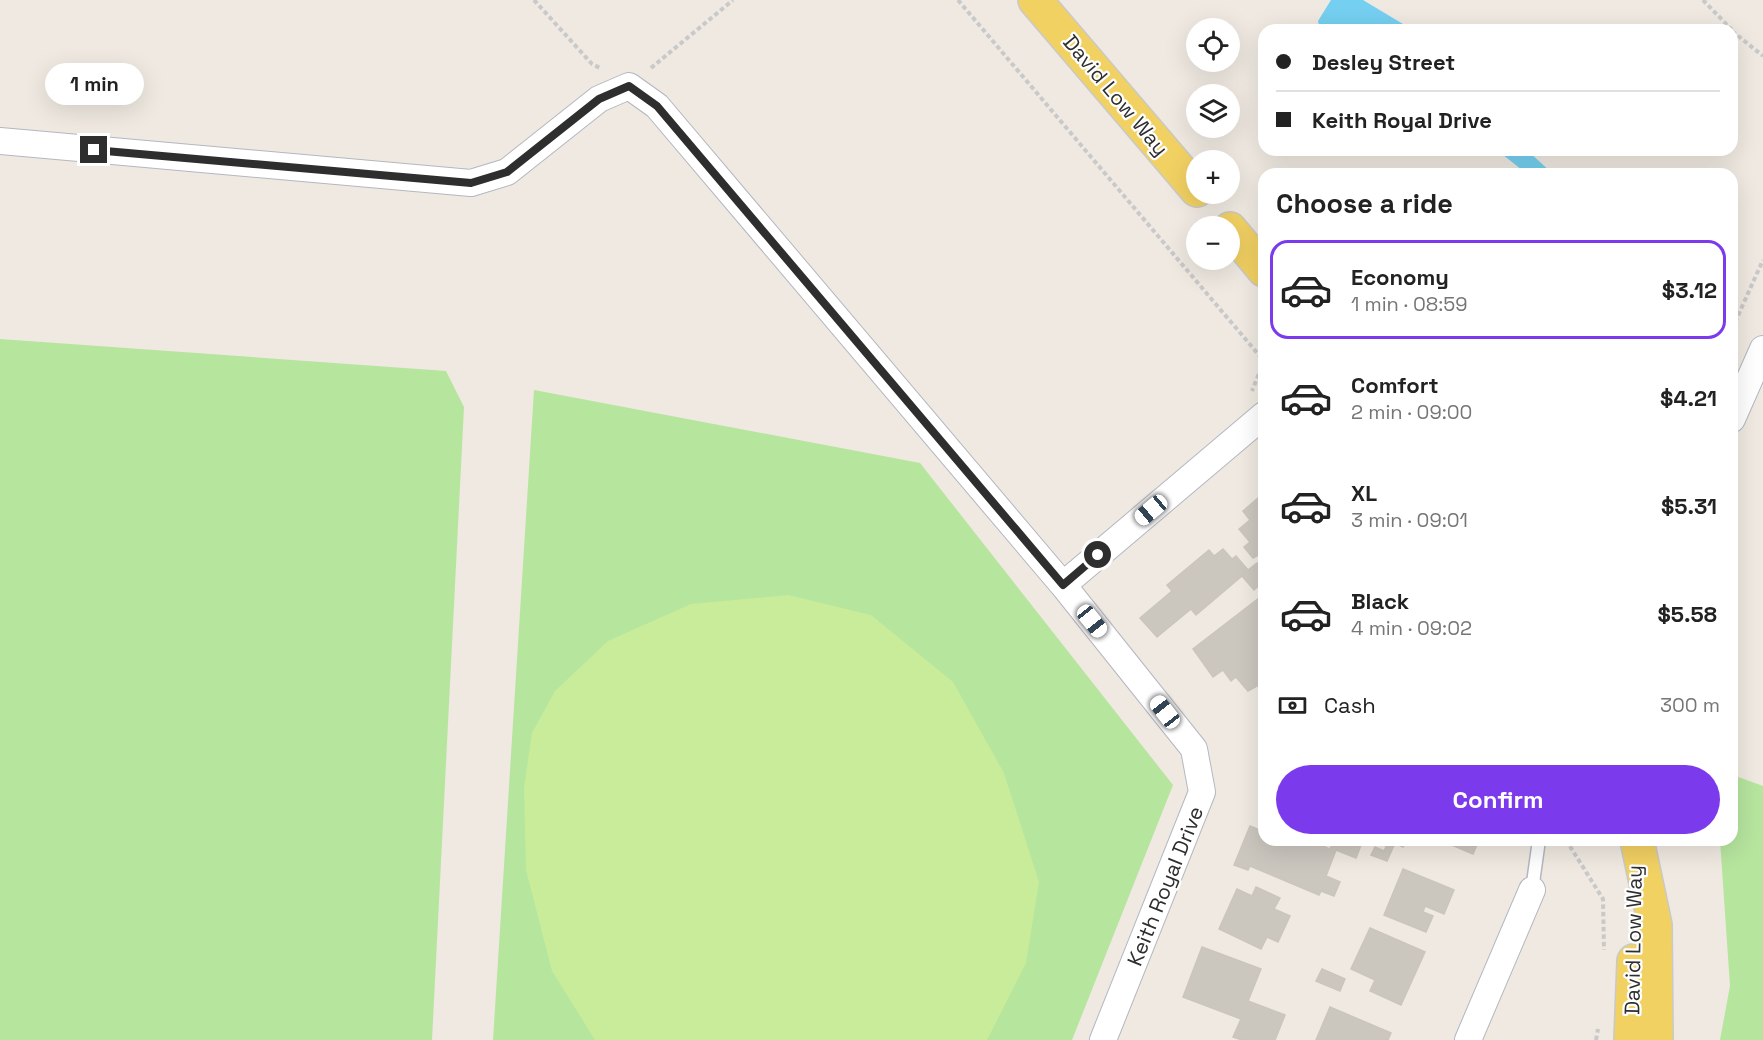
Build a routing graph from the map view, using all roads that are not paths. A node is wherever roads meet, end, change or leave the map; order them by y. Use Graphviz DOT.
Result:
graph roads {
  1 [pos="1035,0"];
  2 [pos="0,141"];
  3 [pos="1186,178"];
  4 [pos="1208,204"];
  5 [pos="1219,216"];
  6 [pos="1240,241"];
  7 [pos="1258,263"];
  8 [pos="1763,349"];
  9 [pos="1738,405"];
  10 [pos="1258,421"];
  11 [pos="1063,585"];
  12 [pos="1538,846"];
  13 [pos="1636,846"];
  14 [pos="1637,846"];
  15 [pos="1532,890"];
  16 [pos="1103,1040"];
  17 [pos="1468,1040"];
  18 [pos="1631,1040"];
  19 [pos="1656,1040"];
  1 -- 3 [label="main road, David Low Way"];
  2 -- 11 [label="street, Keith Royal Drive"];
  4 -- 5 [label="main road, David Low Way"];
  6 -- 7 [label="main road, David Low Way"];
  8 -- 9 [label="street"];
  10 -- 11 [label="street"];
  11 -- 16 [label="street, Keith Royal Drive"];
  12 -- 15 [label="lane"];
  13 -- 18 [label="main road, David Low Way"];
  14 -- 19 [label="main road, David Low Way"];
  15 -- 17 [label="street"];
}
